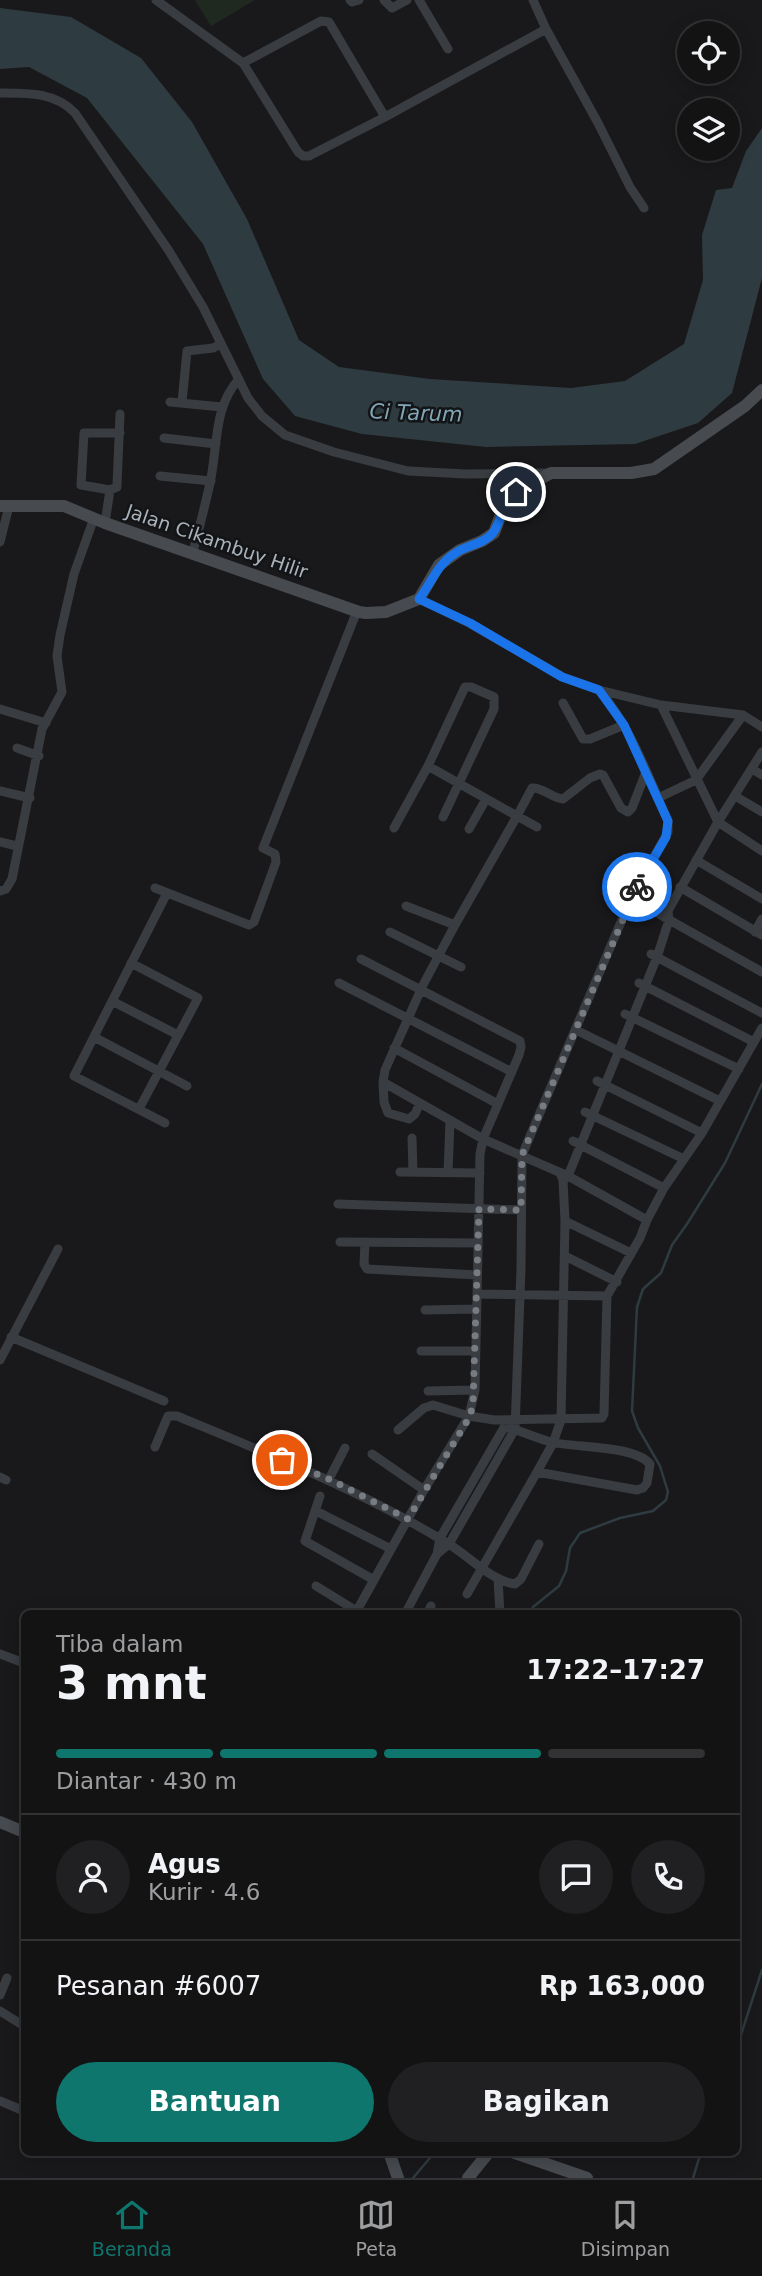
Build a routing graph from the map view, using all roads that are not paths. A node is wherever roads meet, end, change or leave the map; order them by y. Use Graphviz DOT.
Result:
graph roads {
  1 [pos="156,0"];
  2 [pos="350,0"];
  3 [pos="359,0"];
  4 [pos="384,0"];
  5 [pos="407,0"];
  6 [pos="419,0"];
  7 [pos="533,0"];
  8 [pos="546,29"];
  9 [pos="448,49"];
  10 [pos="243,63"];
  11 [pos="0,93"];
  12 [pos="385,117"];
  13 [pos="644,208"];
  14 [pos="221,344"];
  15 [pos="239,379"];
  16 [pos="762,390"];
  17 [pos="170,402"];
  18 [pos="182,402"];
  19 [pos="222,407"];
  20 [pos="120,414"];
  21 [pos="120,433"];
  22 [pos="164,438"];
  23 [pos="216,444"];
  24 [pos="551,473"];
  25 [pos="160,476"];
  26 [pos="211,481"];
  27 [pos="110,490"];
  28 [pos="4,506"];
  29 [pos="99,520"];
  30 [pos="0,542"];
  31 [pos="193,552"];
  32 [pos="422,595"];
  33 [pos="357,611"];
  34 [pos="599,690"];
  35 [pos="564,703"];
  36 [pos="661,705"];
  37 [pos="0,709"];
  38 [pos="743,715"];
  39 [pos="46,723"];
  40 [pos="624,725"];
  41 [pos="762,727"];
  42 [pos="17,748"];
  43 [pos="762,752"];
  44 [pos="39,755"];
  45 [pos="428,766"];
  46 [pos="752,769"];
  47 [pos="646,772"];
  48 [pos="762,775"];
  49 [pos="696,780"];
  50 [pos="459,783"];
  51 [pos="0,791"];
  52 [pos="735,796"];
  53 [pos="30,798"];
  54 [pos="658,798"];
  55 [pos="486,799"];
  56 [pos="762,812"];
  57 [pos="517,816"];
  58 [pos="443,817"];
  59 [pos="718,822"];
  60 [pos="537,827"];
  61 [pos="394,828"];
  62 [pos="469,830"];
  63 [pos="0,842"];
  64 [pos="17,846"];
  65 [pos="762,851"];
  66 [pos="696,860"];
  67 [pos="680,887"];
  68 [pos="155,888"];
  69 [pos="0,891"];
  70 [pos="167,893"];
  71 [pos="632,896"];
  72 [pos="762,899"];
  73 [pos="406,906"];
  74 [pos="667,916"];
  75 [pos="762,919"];
  76 [pos="455,925"];
  77 [pos="390,932"];
  78 [pos="759,933"];
  79 [pos="654,955"];
  80 [pos="439,956"];
  81 [pos="360,959"];
  82 [pos="131,963"];
  83 [pos="461,967"];
  84 [pos="762,972"];
  85 [pos="339,983"];
  86 [pos="642,984"];
  87 [pos="421,990"];
  88 [pos="112,1002"];
  89 [pos="762,1013"];
  90 [pos="628,1016"];
  91 [pos="407,1019"];
  92 [pos="762,1028"];
  93 [pos="576,1030"];
  94 [pos="178,1035"];
  95 [pos="94,1037"];
  96 [pos="754,1042"];
  97 [pos="394,1048"];
  98 [pos="618,1051"];
  99 [pos="739,1069"];
  100 [pos="159,1071"];
  101 [pos="512,1072"];
  102 [pos="383,1082"];
  103 [pos="601,1083"];
  104 [pos="187,1086"];
  105 [pos="720,1101"];
  106 [pos="419,1103"];
  107 [pos="498,1104"];
  108 [pos="139,1109"];
  109 [pos="588,1114"];
  110 [pos="450,1121"];
  111 [pos="165,1124"];
  112 [pos="702,1133"];
  113 [pos="412,1138"];
  114 [pos="484,1139"];
  115 [pos="576,1143"];
  116 [pos="522,1155"];
  117 [pos="684,1159"];
  118 [pos="400,1172"];
  119 [pos="413,1172"];
  120 [pos="448,1173"];
  121 [pos="480,1173"];
  122 [pos="564,1177"];
  123 [pos="664,1188"];
  124 [pos="338,1204"];
  125 [pos="479,1209"];
  126 [pos="521,1210"];
  127 [pos="647,1220"];
  128 [pos="565,1221"];
  129 [pos="340,1242"];
  130 [pos="365,1242"];
  131 [pos="477,1243"];
  132 [pos="58,1249"];
  133 [pos="631,1253"];
  134 [pos="565,1256"];
  135 [pos="477,1275"];
  136 [pos="617,1282"];
  137 [pos="477,1294"];
  138 [pos="520,1295"];
  139 [pos="565,1296"];
  140 [pos="607,1296"];
  141 [pos="477,1309"];
  142 [pos="425,1310"];
  143 [pos="11,1337"];
  144 [pos="421,1351"];
  145 [pos="476,1351"];
  146 [pos="0,1360"];
  147 [pos="475,1390"];
  148 [pos="428,1391"];
  149 [pos="164,1401"];
  150 [pos="470,1416"];
  151 [pos="561,1420"];
  152 [pos="511,1422"];
  153 [pos="398,1430"];
  154 [pos="553,1443"];
  155 [pos="155,1447"];
  156 [pos="345,1448"];
  157 [pos="372,1454"];
  158 [pos="537,1472"];
  159 [pos="329,1479"];
  160 [pos="424,1490"];
  161 [pos="320,1496"];
  162 [pos="316,1511"];
  163 [pos="408,1519"];
  164 [pos="440,1538"];
  165 [pos="449,1544"];
  166 [pos="539,1544"];
  167 [pos="391,1549"];
  168 [pos="437,1554"];
  169 [pos="482,1566"];
  170 [pos="498,1578"];
  171 [pos="374,1580"];
  172 [pos="316,1586"];
  173 [pos="467,1594"];
  174 [pos="353,1610"];
  175 [pos="359,1610"];
  176 [pos="407,1610"];
  177 [pos="500,1610"];
  178 [pos="0,1654"];
  179 [pos="21,1662"];
  180 [pos="0,1822"];
  181 [pos="21,1831"];
  182 [pos="7,1978"];
  183 [pos="0,1995"];
  184 [pos="0,2011"];
  185 [pos="21,2024"];
  186 [pos="0,2102"];
  187 [pos="21,2110"];
  188 [pos="390,2156"];
  189 [pos="486,2156"];
  190 [pos="524,2156"];
  191 [pos="398,2178"];
  192 [pos="468,2178"];
  193 [pos="587,2178"];
  1 -- 10 [label="street"];
  2 -- 3 [label="street"];
  4 -- 5 [label="street"];
  6 -- 9 [label="street"];
  7 -- 8 [label="street"];
  8 -- 12 [label="street"];
  8 -- 13 [label="street"];
  10 -- 12 [label="street"];
  10 -- 12 [label="street"];
  11 -- 14 [label="street"];
  14 -- 15 [label="street"];
  14 -- 18 [label="street"];
  15 -- 19 [label="street"];
  15 -- 24 [label="street"];
  16 -- 24 [label="street"];
  17 -- 18 [label="street"];
  18 -- 19 [label="street"];
  19 -- 23 [label="street"];
  20 -- 21 [label="street"];
  21 -- 27 [label="street"];
  21 -- 27 [label="street"];
  22 -- 23 [label="street"];
  23 -- 26 [label="street"];
  24 -- 32 [label="street"];
  25 -- 26 [label="street"];
  26 -- 31 [label="street"];
  27 -- 29 [label="street"];
  28 -- 29 [label="street, Jalan Cikambuy Hilir"];
  28 -- 30 [label="street"];
  29 -- 31 [label="street, Jalan Cikambuy Hilir"];
  29 -- 39 [label="street"];
  31 -- 33 [label="street, Jalan Cikambuy Hilir"];
  32 -- 33 [label="street, Jalan Cikambuy Hilir"];
  32 -- 34 [label="street"];
  33 -- 70 [label="street"];
  34 -- 36 [label="street"];
  34 -- 40 [label="street"];
  35 -- 40 [label="street"];
  36 -- 38 [label="street"];
  36 -- 49 [label="street"];
  37 -- 39 [label="street"];
  38 -- 41 [label="street"];
  38 -- 49 [label="street"];
  39 -- 44 [label="street"];
  40 -- 47 [label="street"];
  42 -- 44 [label="street"];
  43 -- 46 [label="street"];
  44 -- 53 [label="street"];
  45 -- 50 [label="street"];
  45 -- 50 [label="street"];
  45 -- 61 [label="street"];
  46 -- 48 [label="street"];
  46 -- 52 [label="street"];
  47 -- 54 [label="street"];
  47 -- 57 [label="street"];
  49 -- 54 [label="street"];
  49 -- 59 [label="street"];
  50 -- 55 [label="street"];
  50 -- 58 [label="street"];
  51 -- 53 [label="street"];
  52 -- 56 [label="street"];
  52 -- 59 [label="street"];
  53 -- 64 [label="street"];
  54 -- 71 [label="street"];
  55 -- 57 [label="street"];
  55 -- 62 [label="street"];
  57 -- 60 [label="street"];
  57 -- 76 [label="street"];
  59 -- 65 [label="street"];
  59 -- 66 [label="street"];
  63 -- 64 [label="street"];
  64 -- 69 [label="street"];
  66 -- 67 [label="street"];
  66 -- 72 [label="street"];
  67 -- 74 [label="street"];
  67 -- 78 [label="street"];
  68 -- 70 [label="street"];
  70 -- 82 [label="street"];
  71 -- 74 [label="street"];
  71 -- 93 [label="street"];
  73 -- 76 [label="street"];
  74 -- 79 [label="street"];
  74 -- 84 [label="street"];
  75 -- 78 [label="street"];
  76 -- 80 [label="street"];
  77 -- 80 [label="street"];
  79 -- 86 [label="street"];
  79 -- 89 [label="street"];
  80 -- 83 [label="street"];
  80 -- 87 [label="street"];
  81 -- 87 [label="street"];
  82 -- 88 [label="street"];
  82 -- 94 [label="street"];
  85 -- 91 [label="street"];
  86 -- 90 [label="street"];
  86 -- 96 [label="street"];
  87 -- 91 [label="street"];
  87 -- 101 [label="street"];
  88 -- 94 [label="street"];
  88 -- 95 [label="street"];
  90 -- 98 [label="street"];
  90 -- 99 [label="street"];
  91 -- 97 [label="street"];
  91 -- 101 [label="street"];
  92 -- 96 [label="street"];
  93 -- 98 [label="street"];
  93 -- 116 [label="street"];
  94 -- 100 [label="street"];
  95 -- 100 [label="street"];
  95 -- 108 [label="street"];
  96 -- 99 [label="street"];
  97 -- 102 [label="street"];
  97 -- 107 [label="street"];
  98 -- 103 [label="street"];
  98 -- 105 [label="street"];
  99 -- 105 [label="street"];
  100 -- 104 [label="street"];
  100 -- 108 [label="street"];
  101 -- 107 [label="street"];
  102 -- 106 [label="street"];
  102 -- 106 [label="street"];
  103 -- 109 [label="street"];
  103 -- 112 [label="street"];
  105 -- 112 [label="street"];
  106 -- 110 [label="street"];
  107 -- 114 [label="street"];
  108 -- 111 [label="street"];
  109 -- 115 [label="street"];
  109 -- 117 [label="street"];
  110 -- 114 [label="street"];
  110 -- 120 [label="street"];
  112 -- 117 [label="street"];
  113 -- 119 [label="street"];
  114 -- 116 [label="street"];
  114 -- 121 [label="street"];
  115 -- 122 [label="street"];
  115 -- 123 [label="street"];
  116 -- 122 [label="street"];
  116 -- 126 [label="street"];
  117 -- 123 [label="street"];
  118 -- 119 [label="street"];
  119 -- 120 [label="street"];
  120 -- 121 [label="street"];
  121 -- 125 [label="street"];
  122 -- 127 [label="street"];
  122 -- 128 [label="street"];
  123 -- 127 [label="street"];
  124 -- 125 [label="street"];
  125 -- 126 [label="street"];
  125 -- 131 [label="street"];
  126 -- 138 [label="street"];
  127 -- 133 [label="street"];
  128 -- 133 [label="street"];
  128 -- 134 [label="street"];
  129 -- 130 [label="street"];
  130 -- 131 [label="street"];
  130 -- 135 [label="street"];
  131 -- 135 [label="street"];
  132 -- 143 [label="street"];
  133 -- 136 [label="street"];
  134 -- 136 [label="street"];
  134 -- 139 [label="street"];
  135 -- 137 [label="street"];
  136 -- 140 [label="street"];
  137 -- 138 [label="street"];
  137 -- 141 [label="street"];
  138 -- 139 [label="street"];
  138 -- 152 [label="street"];
  139 -- 140 [label="street"];
  139 -- 151 [label="street"];
  140 -- 151 [label="street"];
  141 -- 142 [label="street"];
  141 -- 145 [label="street"];
  143 -- 146 [label="street"];
  143 -- 149 [label="street"];
  144 -- 145 [label="street"];
  145 -- 147 [label="street"];
  147 -- 148 [label="street"];
  147 -- 150 [label="street"];
  150 -- 152 [label="street"];
  150 -- 153 [label="street"];
  150 -- 160 [label="street"];
  151 -- 152 [label="street"];
  151 -- 154 [label="street"];
  152 -- 154 [label="street"];
  152 -- 164 [label="street"];
  152 -- 165 [label="street"];
  154 -- 158 [label="street"];
  154 -- 158 [label="street"];
  155 -- 159 [label="street"];
  156 -- 159 [label="street"];
  157 -- 160 [label="street"];
  158 -- 169 [label="street"];
  159 -- 163 [label="street"];
  160 -- 163 [label="street"];
  161 -- 162 [label="street"];
  162 -- 167 [label="street"];
  162 -- 171 [label="street"];
  163 -- 164 [label="street"];
  163 -- 167 [label="street"];
  164 -- 165 [label="street"];
  164 -- 168 [label="street"];
  165 -- 168 [label="street"];
  165 -- 169 [label="street"];
  166 -- 170 [label="street"];
  167 -- 171 [label="street"];
  168 -- 176 [label="street"];
  169 -- 170 [label="street"];
  169 -- 173 [label="street"];
  170 -- 177 [label="street"];
  171 -- 175 [label="street"];
  172 -- 174 [label="street"];
  178 -- 179 [label="street"];
  180 -- 181 [label="street"];
  182 -- 183 [label="street"];
  184 -- 185 [label="street"];
  186 -- 187 [label="street"];
  188 -- 191 [label="street"];
  189 -- 192 [label="street"];
  190 -- 193 [label="street"];
}
